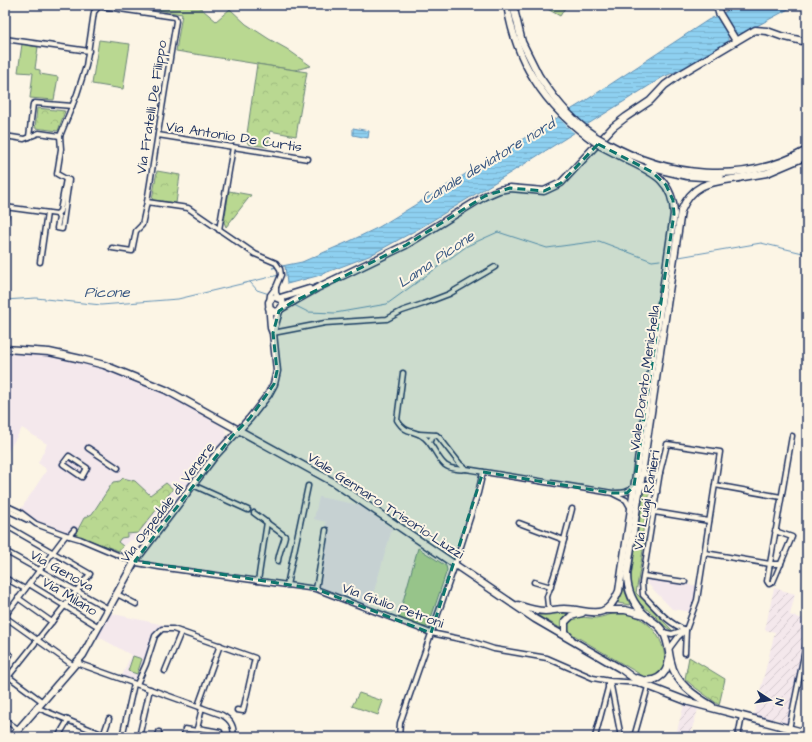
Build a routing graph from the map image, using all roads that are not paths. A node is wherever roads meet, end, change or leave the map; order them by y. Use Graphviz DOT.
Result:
graph roads {
  1 [pos="102,5"];
  2 [pos="507,5"];
  3 [pos="513,5"];
  4 [pos="717,5"];
  5 [pos="95,6"];
  6 [pos="734,38"];
  7 [pos="5,39"];
  8 [pos="807,42"];
  9 [pos="89,51"];
  10 [pos="536,78"];
  11 [pos="72,106"];
  12 [pos="158,135"];
  13 [pos="5,136"];
  14 [pos="60,136"];
  15 [pos="28,137"];
  16 [pos="603,143"];
  17 [pos="233,147"];
  18 [pos="807,151"];
  19 [pos="807,156"];
  20 [pos="308,159"];
  21 [pos="627,160"];
  22 [pos="796,161"];
  23 [pos="769,169"];
  24 [pos="739,178"];
  25 [pos="66,179"];
  26 [pos="147,202"];
  27 [pos="6,207"];
  28 [pos="46,213"];
  29 [pos="57,214"];
  30 [pos="677,215"];
  31 [pos="5,223"];
  32 [pos="219,230"];
  33 [pos="112,248"];
  34 [pos="40,262"];
  35 [pos="495,267"];
  36 [pos="276,287"];
  37 [pos="317,288"];
  38 [pos="279,298"];
  39 [pos="269,305"];
  40 [pos="281,310"];
  41 [pos="273,333"];
  42 [pos="658,346"];
  43 [pos="5,349"];
  44 [pos="403,373"];
  45 [pos="239,430"];
  46 [pos="419,434"];
  47 [pos="436,435"];
  48 [pos="792,436"];
  49 [pos="428,442"];
  50 [pos="88,448"];
  51 [pos="87,468"];
  52 [pos="118,468"];
  53 [pos="643,468"];
  54 [pos="466,469"];
  55 [pos="482,472"];
  56 [pos="660,472"];
  57 [pos="193,485"];
  58 [pos="715,485"];
  59 [pos="308,486"];
  60 [pos="634,486"];
  61 [pos="640,491"];
  62 [pos="612,493"];
  63 [pos="657,494"];
  64 [pos="781,497"];
  65 [pos="5,505"];
  66 [pos="631,508"];
  67 [pos="5,509"];
  68 [pos="572,509"];
  69 [pos="248,510"];
  70 [pos="654,512"];
  71 [pos="254,513"];
  72 [pos="710,521"];
  73 [pos="267,522"];
  74 [pos="519,523"];
  75 [pos="36,524"];
  76 [pos="5,525"];
  77 [pos="74,530"];
  78 [pos="326,530"];
  79 [pos="775,531"];
  80 [pos="68,536"];
  81 [pos="564,540"];
  82 [pos="5,551"];
  83 [pos="52,553"];
  84 [pos="705,553"];
  85 [pos="135,561"];
  86 [pos="278,561"];
  87 [pos="770,564"];
  88 [pos="781,564"];
  89 [pos="455,565"];
  90 [pos="39,570"];
  91 [pos="644,576"];
  92 [pos="5,578"];
  93 [pos="258,581"];
  94 [pos="534,582"];
  95 [pos="685,582"];
  96 [pos="29,584"];
  97 [pos="287,585"];
  98 [pos="551,587"];
  99 [pos="25,589"];
  100 [pos="316,589"];
  101 [pos="77,591"];
  102 [pos="117,594"];
  103 [pos="18,598"];
  104 [pos="547,601"];
  105 [pos="136,604"];
  106 [pos="512,604"];
  107 [pos="65,606"];
  108 [pos="109,609"];
  109 [pos="540,610"];
  110 [pos="551,610"];
  111 [pos="603,610"];
  112 [pos="590,613"];
  113 [pos="645,615"];
  114 [pos="5,616"];
  115 [pos="52,622"];
  116 [pos="99,627"];
  117 [pos="686,630"];
  118 [pos="181,632"];
  119 [pos="663,632"];
  120 [pos="431,633"];
  121 [pos="38,640"];
  122 [pos="807,640"];
  123 [pos="576,644"];
  124 [pos="220,645"];
  125 [pos="669,651"];
  126 [pos="5,652"];
  127 [pos="685,653"];
  128 [pos="5,660"];
  129 [pos="76,664"];
  130 [pos="621,670"];
  131 [pos="165,671"];
  132 [pos="7,675"];
  133 [pos="609,681"];
  134 [pos="640,683"];
  135 [pos="136,684"];
  136 [pos="648,687"];
  137 [pos="150,689"];
  138 [pos="688,689"];
  139 [pos="677,697"];
  140 [pos="43,702"];
  141 [pos="200,707"];
  142 [pos="38,708"];
  143 [pos="237,710"];
  144 [pos="720,710"];
  145 [pos="742,716"];
  146 [pos="108,719"];
  147 [pos="5,720"];
  148 [pos="68,720"];
  149 [pos="789,729"];
  150 [pos="19,730"];
  151 [pos="197,730"];
  152 [pos="94,731"];
  153 [pos="159,732"];
  154 [pos="220,732"];
  155 [pos="807,734"];
  156 [pos="103,736"];
  157 [pos="12,737"];
  158 [pos="58,737"];
  159 [pos="90,737"];
  160 [pos="122,737"];
  161 [pos="139,737"];
  162 [pos="158,737"];
  163 [pos="184,737"];
  164 [pos="196,737"];
  165 [pos="233,737"];
  166 [pos="399,737"];
  167 [pos="594,737"];
  168 [pos="621,737"];
  169 [pos="634,737"];
  170 [pos="738,737"];
  1 -- 5 [label="street"];
  1 -- 12 [label="street, Via Fratelli De Filippo"];
  2 -- 10 [label="main road"];
  3 -- 10 [label="main road"];
  4 -- 6 [label="main road"];
  5 -- 9 [label="street"];
  6 -- 8 [label="main road"];
  6 -- 37 [label="main road"];
  7 -- 9 [label="street"];
  9 -- 11 [label="street"];
  10 -- 16 [label="main road, bridge"];
  10 -- 16 [label="main road, bridge"];
  11 -- 14 [label="street"];
  11 -- 15 [label="street"];
  12 -- 17 [label="street, Via Antonio De Curtis"];
  12 -- 26 [label="street, Via Fratelli De Filippo"];
  13 -- 15 [label="street"];
  14 -- 15 [label="street"];
  14 -- 25 [label="street"];
  16 -- 21 [label="main road"];
  16 -- 23 [label="main road"];
  17 -- 20 [label="street, Via Antonio De Curtis"];
  17 -- 32 [label="street"];
  18 -- 22 [label="main road"];
  18 -- 23 [label="main road"];
  19 -- 22 [label="main road"];
  21 -- 24 [label="main road"];
  21 -- 30 [label="main road, Viale Donato Menichella"];
  22 -- 23 [label="main road"];
  23 -- 24 [label="main road"];
  24 -- 30 [label="main road, Viale Donato Menichella"];
  25 -- 29 [label="street"];
  25 -- 29 [label="street"];
  26 -- 32 [label="street"];
  26 -- 33 [label="street, Via Fratelli De Filippo"];
  27 -- 28 [label="street"];
  27 -- 31 [label="street"];
  28 -- 29 [label="street"];
  28 -- 34 [label="street"];
  30 -- 42 [label="main road, Viale Donato Menichella"];
  32 -- 36 [label="street"];
  35 -- 41 [label="street"];
  36 -- 38 [label="street"];
  36 -- 39 [label="street"];
  37 -- 38 [label="main road"];
  37 -- 40 [label="main road"];
  38 -- 39 [label="main road"];
  38 -- 40 [label="main road"];
  39 -- 40 [label="main road"];
  39 -- 41 [label="main road, Via Ospedale di Venere"];
  40 -- 41 [label="main road, Via Ospedale di Venere"];
  41 -- 45 [label="main road, Via Ospedale di Venere"];
  42 -- 53 [label="main road, Viale Donato Menichella"];
  42 -- 60 [label="main road, Viale Donato Menichella"];
  43 -- 45 [label="main road, Viale Gennaro Trisorio-Liuzzi"];
  44 -- 46 [label="street"];
  45 -- 57 [label="main road, Via Ospedale di Venere"];
  45 -- 89 [label="main road, Viale Gennaro Trisorio-Liuzzi"];
  46 -- 47 [label="street"];
  46 -- 49 [label="street"];
  47 -- 49 [label="street"];
  47 -- 54 [label="street"];
  48 -- 64 [label="street"];
  49 -- 54 [label="street"];
  50 -- 52 [label="street"];
  51 -- 51 [label="street"];
  53 -- 56 [label="street"];
  53 -- 61 [label="main road, Viale Donato Menichella"];
  54 -- 55 [label="street"];
  55 -- 62 [label="street"];
  55 -- 89 [label="street"];
  56 -- 58 [label="street, Via Luigi Ranieri"];
  56 -- 63 [label="street, Via Luigi Ranieri"];
  57 -- 69 [label="street"];
  57 -- 85 [label="main road, Via Ospedale di Venere"];
  58 -- 64 [label="street"];
  58 -- 72 [label="street, Via Luigi Ranieri"];
  59 -- 97 [label="street"];
  60 -- 62 [label="street"];
  60 -- 66 [label="main road, Viale Donato Menichella"];
  61 -- 63 [label="street"];
  61 -- 113 [label="main road, Viale Donato Menichella"];
  62 -- 66 [label="street"];
  63 -- 70 [label="street, Via Luigi Ranieri"];
  64 -- 79 [label="street"];
  65 -- 75 [label="street"];
  66 -- 111 [label="main road, Viale Donato Menichella"];
  67 -- 75 [label="street"];
  68 -- 81 [label="street"];
  70 -- 72 [label="street"];
  70 -- 91 [label="street, Via Luigi Ranieri"];
  71 -- 73 [label="street"];
  72 -- 84 [label="street, Via Luigi Ranieri"];
  73 -- 86 [label="street"];
  73 -- 93 [label="street"];
  74 -- 81 [label="street"];
  75 -- 80 [label="street, Via Giulio Petroni"];
  76 -- 83 [label="street"];
  77 -- 80 [label="street"];
  78 -- 100 [label="street"];
  79 -- 87 [label="street"];
  79 -- 88 [label="street"];
  80 -- 83 [label="street"];
  80 -- 85 [label="street, Via Giulio Petroni"];
  81 -- 98 [label="street"];
  82 -- 90 [label="street, Via Genova"];
  83 -- 90 [label="street"];
  83 -- 101 [label="street"];
  84 -- 87 [label="street"];
  84 -- 117 [label="street, Via Luigi Ranieri"];
  85 -- 93 [label="street, Via Giulio Petroni"];
  85 -- 102 [label="main road, Via Ospedale di Venere"];
  87 -- 88 [label="street"];
  87 -- 88 [label="street"];
  89 -- 106 [label="main road, Viale Gennaro Trisorio-Liuzzi"];
  89 -- 120 [label="street"];
  90 -- 96 [label="street"];
  90 -- 101 [label="street, Via Genova"];
  91 -- 95 [label="street"];
  91 -- 117 [label="street, Via Luigi Ranieri"];
  92 -- 99 [label="street"];
  93 -- 97 [label="street, Via Giulio Petroni"];
  94 -- 98 [label="street"];
  96 -- 99 [label="street"];
  96 -- 107 [label="street, Via Milano"];
  97 -- 100 [label="street, Via Giulio Petroni"];
  98 -- 104 [label="street"];
  99 -- 103 [label="street"];
  100 -- 120 [label="street, Via Giulio Petroni"];
  101 -- 107 [label="street"];
  101 -- 108 [label="street, Via Genova"];
  102 -- 105 [label="street"];
  102 -- 108 [label="main road, Via Ospedale di Venere"];
  103 -- 114 [label="street"];
  103 -- 115 [label="street"];
  104 -- 109 [label="street"];
  104 -- 110 [label="street"];
  106 -- 109 [label="main road, Viale Donato Menichella"];
  106 -- 123 [label="main road, Viale Gennaro Trisorio-Liuzzi"];
  107 -- 115 [label="street"];
  107 -- 116 [label="street, Via Milano"];
  108 -- 116 [label="main road, Via Ospedale di Venere"];
  109 -- 110 [label="main road, Viale Donato Menichella"];
  110 -- 112 [label="main road, Viale Donato Menichella"];
  111 -- 112 [label="main road, Viale Donato Menichella"];
  111 -- 113 [label="main road, Viale Donato Menichella"];
  112 -- 123 [label="main road"];
  113 -- 119 [label="main road, Viale Donato Menichella"];
  114 -- 121 [label="street"];
  115 -- 121 [label="street"];
  116 -- 129 [label="main road, Via Ospedale di Venere"];
  117 -- 119 [label="street"];
  117 -- 125 [label="street"];
  117 -- 127 [label="street, Via Luigi Ranieri"];
  118 -- 124 [label="street"];
  118 -- 131 [label="street"];
  118 -- 135 [label="street"];
  119 -- 125 [label="main road, Viale Donato Menichella"];
  120 -- 133 [label="street, Via Giulio Petroni"];
  120 -- 166 [label="street"];
  121 -- 129 [label="street"];
  121 -- 132 [label="street"];
  122 -- 149 [label="street"];
  123 -- 130 [label="main road, Viale Gennaro Trisorio-Liuzzi"];
  124 -- 141 [label="street"];
  124 -- 143 [label="street"];
  125 -- 130 [label="main road"];
  125 -- 138 [label="main road, Viale Donato Menichella"];
  126 -- 128 [label="street"];
  129 -- 135 [label="street"];
  129 -- 140 [label="main road, Via Ospedale di Venere"];
  130 -- 134 [label="main road, Viale Gennaro Trisorio-Liuzzi"];
  132 -- 140 [label="street"];
  133 -- 134 [label="street, Via Giulio Petroni"];
  133 -- 167 [label="street"];
  133 -- 168 [label="street"];
  134 -- 136 [label="main road, Viale Gennaro Trisorio-Liuzzi"];
  135 -- 137 [label="street"];
  135 -- 160 [label="street"];
  136 -- 139 [label="main road"];
  136 -- 169 [label="street"];
  137 -- 141 [label="street"];
  137 -- 161 [label="street"];
  138 -- 139 [label="main road"];
  138 -- 144 [label="main road, Viale Donato Menichella"];
  139 -- 144 [label="main road"];
  140 -- 142 [label="main road, Via Ospedale di Venere"];
  141 -- 151 [label="street"];
  141 -- 165 [label="street"];
  142 -- 148 [label="street"];
  142 -- 150 [label="main road, Via Ospedale di Venere"];
  144 -- 145 [label="main road"];
  145 -- 149 [label="main road"];
  145 -- 170 [label="street"];
  146 -- 156 [label="street"];
  147 -- 150 [label="street"];
  148 -- 152 [label="street"];
  148 -- 158 [label="street"];
  149 -- 155 [label="main road"];
  150 -- 157 [label="main road, Via Ospedale di Venere"];
  151 -- 154 [label="street"];
  151 -- 163 [label="street"];
  151 -- 164 [label="street"];
  152 -- 156 [label="street"];
  152 -- 159 [label="street"];
  153 -- 162 [label="street"];
}
